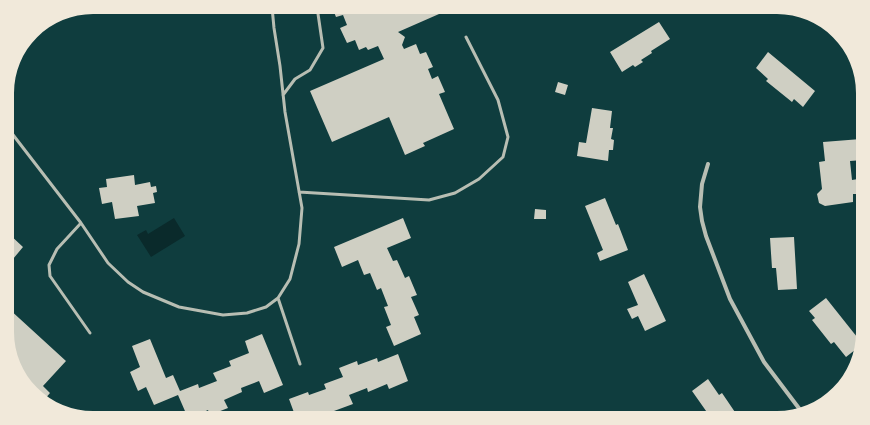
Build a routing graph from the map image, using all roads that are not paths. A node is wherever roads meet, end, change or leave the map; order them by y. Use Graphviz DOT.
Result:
graph roads {
  1 [pos="273,14"];
  2 [pos="318,14"];
  3 [pos="466,37"];
  4 [pos="283,95"];
  5 [pos="14,136"];
  6 [pos="708,164"];
  7 [pos="299,192"];
  8 [pos="82,223"];
  9 [pos="278,298"];
  10 [pos="90,333"];
  11 [pos="300,364"];
  12 [pos="799,408"];
  1 -- 4 [label="lane"];
  2 -- 4 [label="lane"];
  3 -- 7 [label="lane"];
  4 -- 7 [label="lane"];
  5 -- 8 [label="lane"];
  6 -- 12 [label="street"];
  7 -- 9 [label="lane"];
  8 -- 9 [label="lane"];
  8 -- 10 [label="lane"];
  9 -- 11 [label="lane"];
}
